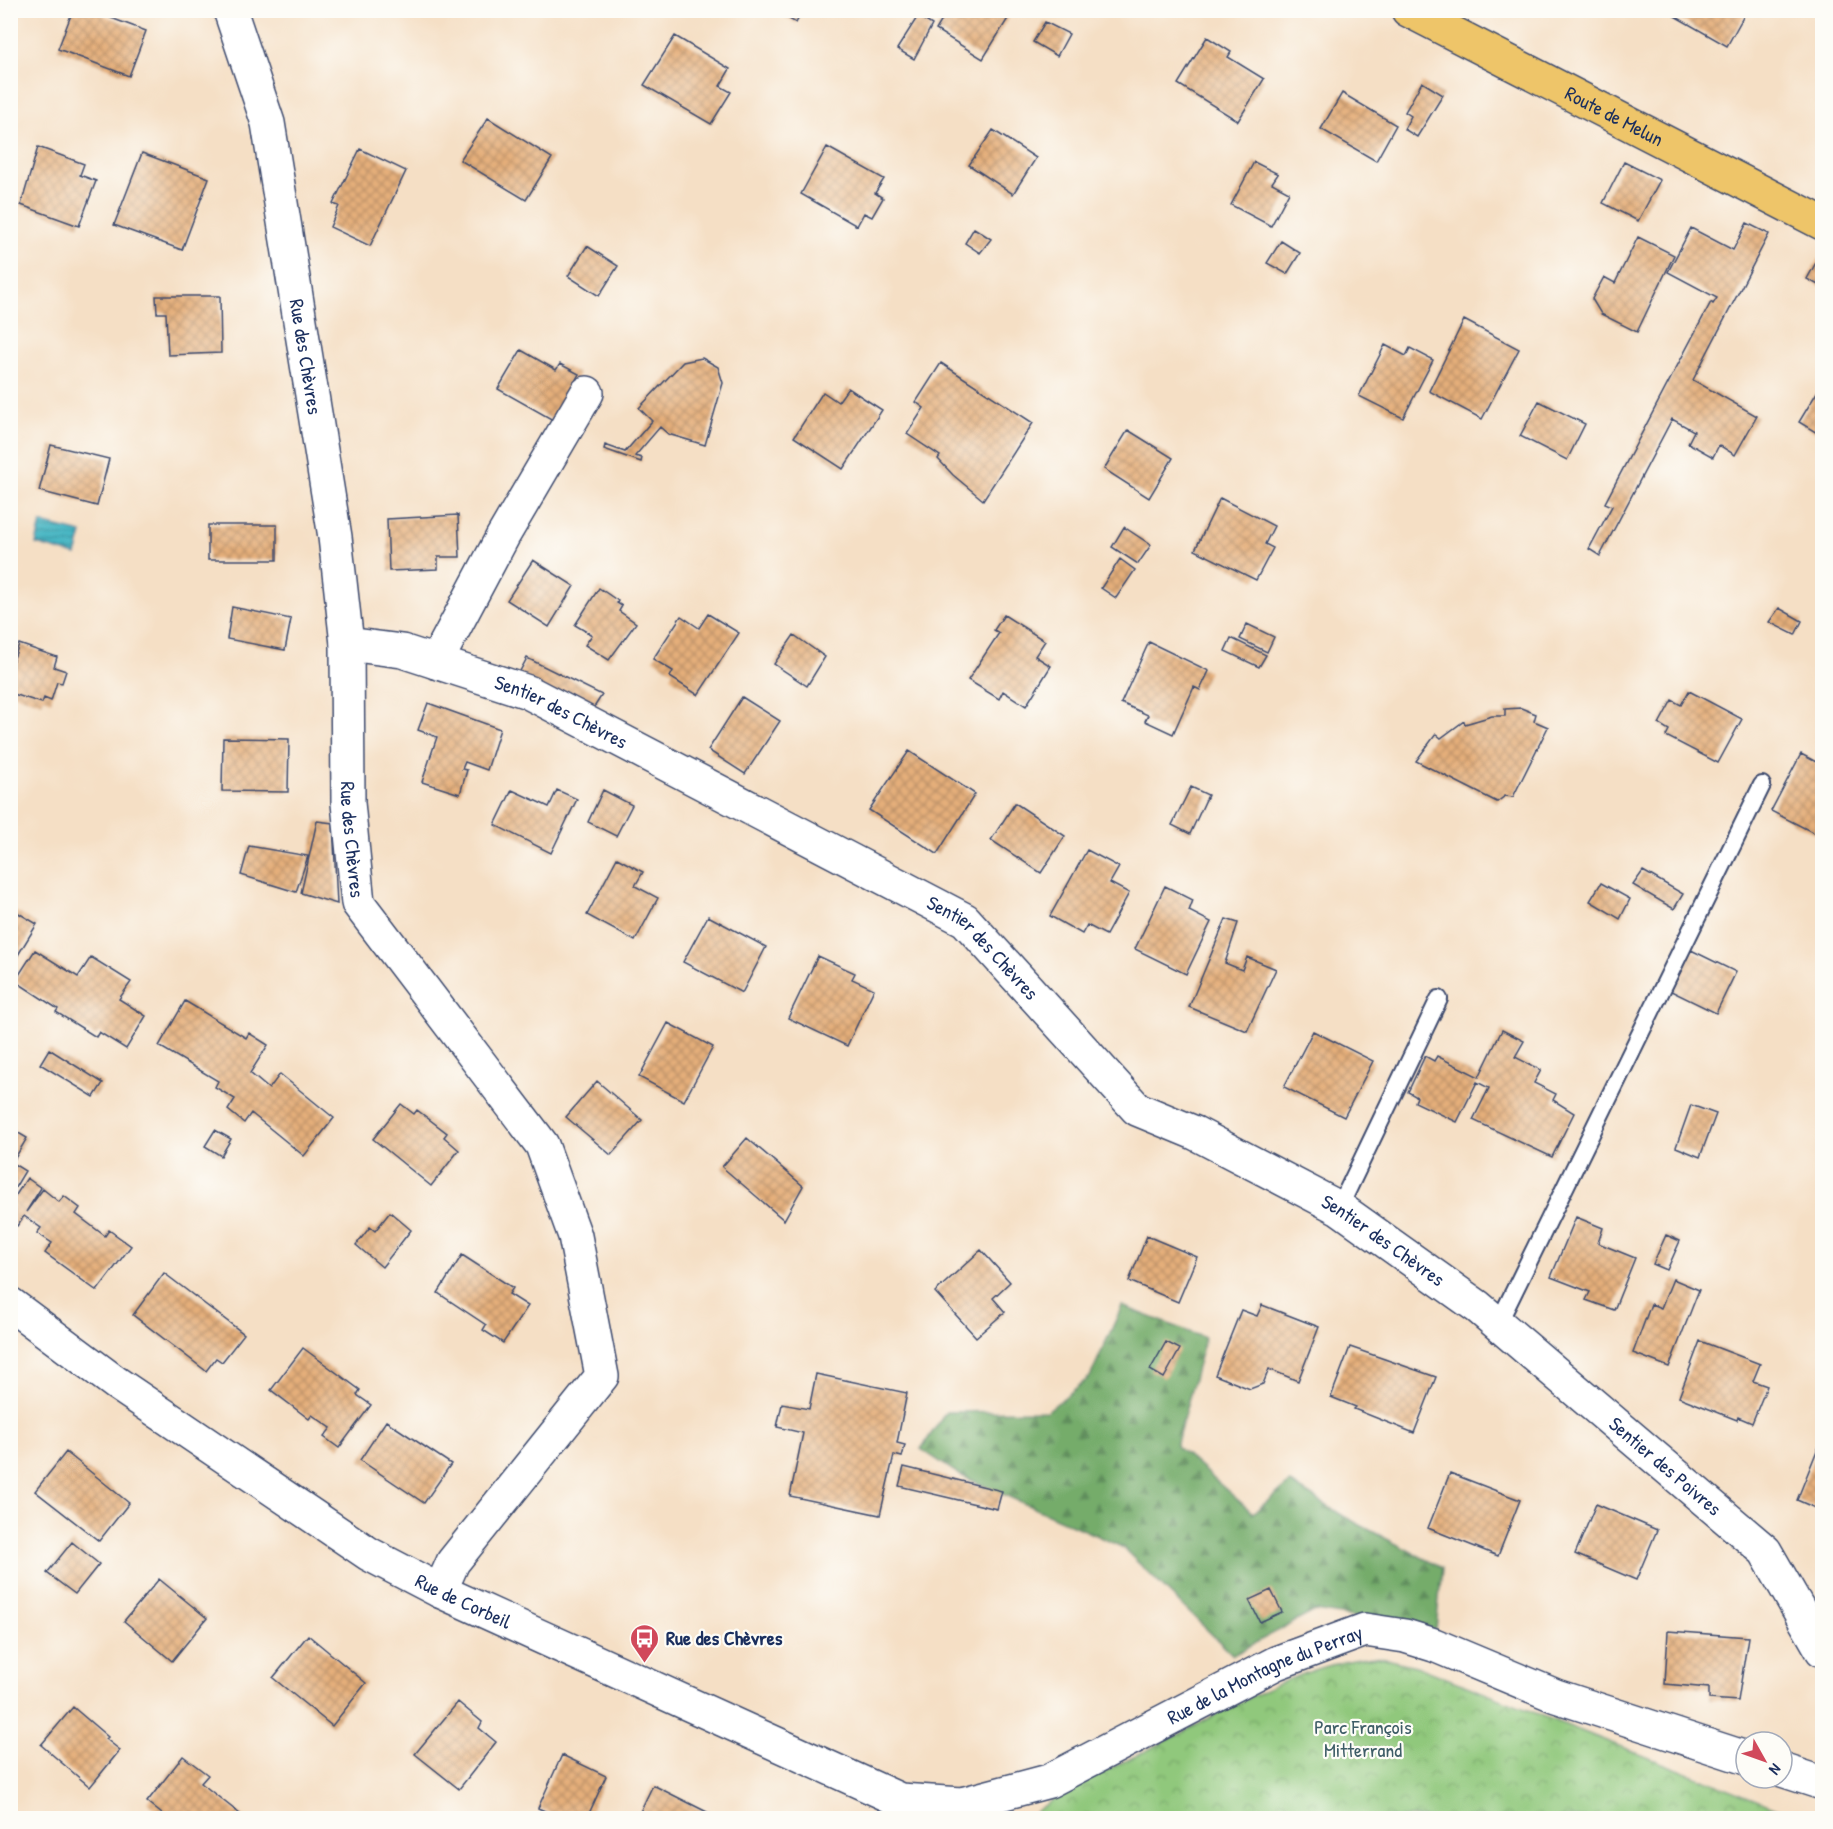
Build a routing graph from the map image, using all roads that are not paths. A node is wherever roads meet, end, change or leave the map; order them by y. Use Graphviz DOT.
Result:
graph roads {
  1 [pos="230,10"];
  2 [pos="1408,10"];
  3 [pos="1822,223"];
  4 [pos="587,393"];
  5 [pos="347,644"];
  6 [pos="436,662"];
  7 [pos="1762,786"];
  8 [pos="1439,999"];
  9 [pos="1339,1208"];
  10 [pos="10,1304"];
  11 [pos="1488,1316"];
  12 [pos="440,1591"];
  13 [pos="1822,1650"];
  14 [pos="1734,1754"];
  15 [pos="1794,1774"];
  16 [pos="1822,1784"];
  17 [pos="959,1811"];
  1 -- 5 [label="street, Rue des Chèvres"];
  2 -- 3 [label="main road, Route de Melun"];
  4 -- 6 [label="street"];
  5 -- 6 [label="street, Sentier des Chèvres"];
  5 -- 12 [label="street, Rue des Chèvres"];
  6 -- 9 [label="street, Sentier des Chèvres"];
  7 -- 11 [label="lane"];
  8 -- 9 [label="lane"];
  9 -- 11 [label="street, Sentier des Chèvres"];
  10 -- 12 [label="street, Rue de Corbeil"];
  11 -- 13 [label="street, Sentier des Poivres"];
  12 -- 17 [label="street, Rue de Corbeil"];
  14 -- 17 [label="street, Rue de la Montagne du Perray"];
  15 -- 16 [label="street"];
}
